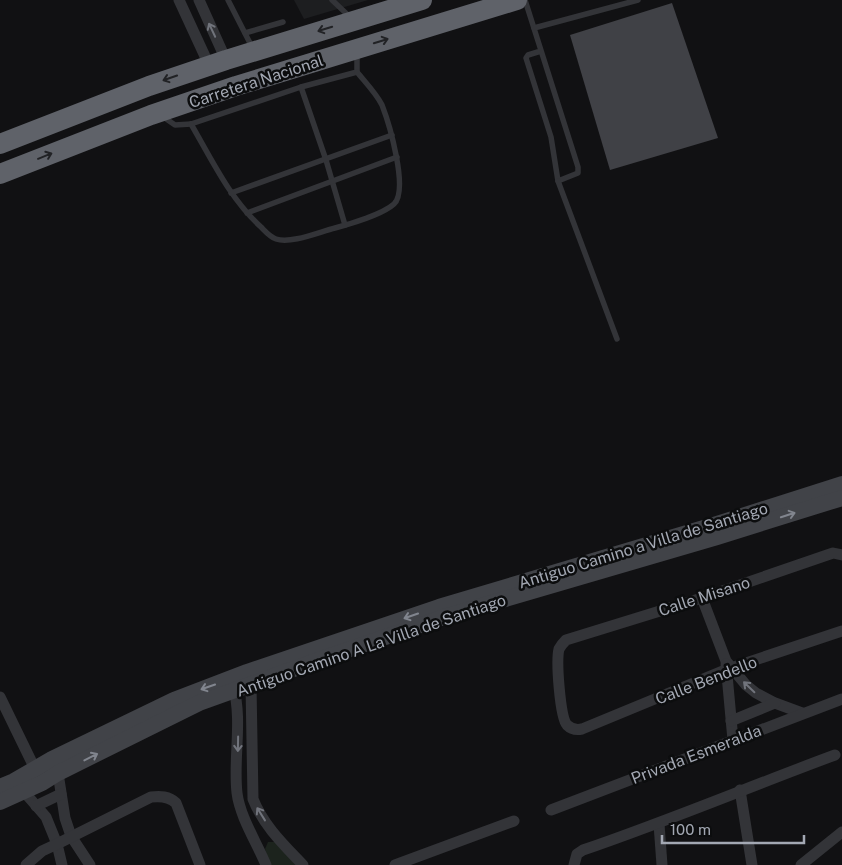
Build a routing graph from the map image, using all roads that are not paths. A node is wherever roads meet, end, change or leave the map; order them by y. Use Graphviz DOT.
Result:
graph roads {
  1 [pos="179,0"];
  2 [pos="199,0"];
  3 [pos="228,0"];
  4 [pos="332,0"];
  5 [pos="422,0"];
  6 [pos="517,0"];
  7 [pos="525,0"];
  8 [pos="638,0"];
  9 [pos="399,3"];
  10 [pos="354,20"];
  11 [pos="283,22"];
  12 [pos="534,28"];
  13 [pos="245,33"];
  14 [pos="358,49"];
  15 [pos="254,51"];
  16 [pos="541,51"];
  17 [pos="218,63"];
  18 [pos="357,72"];
  19 [pos="301,87"];
  20 [pos="159,113"];
  21 [pos="191,124"];
  22 [pos="392,135"];
  23 [pos="0,144"];
  24 [pos="397,157"];
  25 [pos="326,160"];
  26 [pos="0,174"];
  27 [pos="331,180"];
  28 [pos="558,181"];
  29 [pos="231,193"];
  30 [pos="247,213"];
  31 [pos="345,225"];
  32 [pos="617,339"];
  33 [pos="842,484"];
  34 [pos="842,498"];
  35 [pos="842,555"];
  36 [pos="702,598"];
  37 [pos="842,631"];
  38 [pos="728,666"];
  39 [pos="249,679"];
  40 [pos="233,685"];
  41 [pos="0,697"];
  42 [pos="842,699"];
  43 [pos="774,703"];
  44 [pos="802,713"];
  45 [pos="731,721"];
  46 [pos="572,728"];
  47 [pos="733,740"];
  48 [pos="836,755"];
  49 [pos="55,766"];
  50 [pos="38,776"];
  51 [pos="13,787"];
  52 [pos="740,790"];
  53 [pos="61,794"];
  54 [pos="0,802"];
  55 [pos="36,806"];
  56 [pos="63,809"];
  57 [pos="550,810"];
  58 [pos="46,817"];
  59 [pos="514,821"];
  60 [pos="659,824"];
  61 [pos="842,832"];
  62 [pos="274,835"];
  63 [pos="71,836"];
  64 [pos="57,844"];
  65 [pos="258,846"];
  66 [pos="576,860"];
  67 [pos="26,865"];
  68 [pos="62,865"];
  69 [pos="90,865"];
  70 [pos="200,865"];
  71 [pos="266,865"];
  72 [pos="303,865"];
  73 [pos="396,865"];
  74 [pos="662,865"];
  75 [pos="752,865"];
  76 [pos="801,865"];
  1 -- 17 [label="street"];
  17 -- 2 [label="street, one-way"];
  3 -- 13 [label="lane"];
  4 -- 10 [label="lane"];
  5 -- 9 [label="highway, Carretera Nacional"];
  14 -- 6 [label="highway, Carretera Nacional, one-way"];
  7 -- 12 [label="lane"];
  8 -- 12 [label="lane"];
  9 -- 10 [label="highway, Carretera Nacional"];
  10 -- 15 [label="highway, Carretera Nacional, one-way"];
  11 -- 13 [label="lane"];
  12 -- 16 [label="lane"];
  13 -- 15 [label="lane"];
  14 -- 18 [label="lane"];
  14 -- 20 [label="highway, Carretera Nacional"];
  15 -- 17 [label="highway, Carretera Nacional"];
  16 -- 28 [label="lane"];
  16 -- 28 [label="lane"];
  17 -- 23 [label="highway, Carretera Nacional, one-way"];
  18 -- 19 [label="lane"];
  18 -- 22 [label="lane"];
  19 -- 21 [label="lane"];
  19 -- 25 [label="lane"];
  20 -- 21 [label="lane"];
  26 -- 20 [label="highway, Carretera Nacional, one-way"];
  21 -- 29 [label="lane"];
  22 -- 24 [label="lane"];
  22 -- 25 [label="lane"];
  24 -- 27 [label="lane"];
  24 -- 31 [label="lane"];
  25 -- 27 [label="lane"];
  25 -- 29 [label="lane"];
  27 -- 30 [label="lane"];
  27 -- 31 [label="lane"];
  28 -- 32 [label="lane"];
  29 -- 30 [label="lane"];
  30 -- 31 [label="lane"];
  33 -- 39 [label="street, Antiguo Camino a Villa de Santiago, one-way"];
  39 -- 34 [label="street, Antiguo Camino A La Villa de Santiago, one-way"];
  35 -- 36 [label="street, Calle Misano"];
  36 -- 38 [label="street"];
  36 -- 46 [label="street, Calle Misano"];
  37 -- 38 [label="street, Calle Bendello"];
  43 -- 38 [label="street, one-way"];
  38 -- 45 [label="street"];
  38 -- 46 [label="street, Calle Bendello"];
  39 -- 40 [label="street, Antiguo Camino A La Villa de Santiago"];
  62 -- 39 [label="street, one-way"];
  40 -- 49 [label="street, Antiguo Camino A La Villa de Santiago"];
  40 -- 65 [label="street, one-way"];
  41 -- 50 [label="street"];
  42 -- 44 [label="street, Privada Esmeralda"];
  43 -- 44 [label="street"];
  43 -- 45 [label="street"];
  44 -- 47 [label="street, Privada Esmeralda"];
  45 -- 47 [label="street"];
  47 -- 57 [label="street, Privada Esmeralda"];
  48 -- 52 [label="street"];
  49 -- 50 [label="street, Antiguo Camino A La Villa de Santiago"];
  49 -- 53 [label="street"];
  50 -- 51 [label="street, Antiguo Camino A La Villa de Santiago"];
  51 -- 54 [label="street, Antiguo Camino A La Villa de Santiago"];
  51 -- 55 [label="street"];
  52 -- 60 [label="street"];
  52 -- 75 [label="street"];
  53 -- 55 [label="street"];
  53 -- 56 [label="street"];
  55 -- 58 [label="street"];
  56 -- 58 [label="street"];
  56 -- 63 [label="street"];
  58 -- 64 [label="street"];
  59 -- 73 [label="street"];
  60 -- 66 [label="street"];
  60 -- 74 [label="street"];
  61 -- 76 [label="street"];
  62 -- 65 [label="street"];
  62 -- 72 [label="street"];
  63 -- 64 [label="street"];
  63 -- 69 [label="street"];
  63 -- 70 [label="street"];
  64 -- 67 [label="street"];
  64 -- 68 [label="street"];
  65 -- 71 [label="street"];
}
